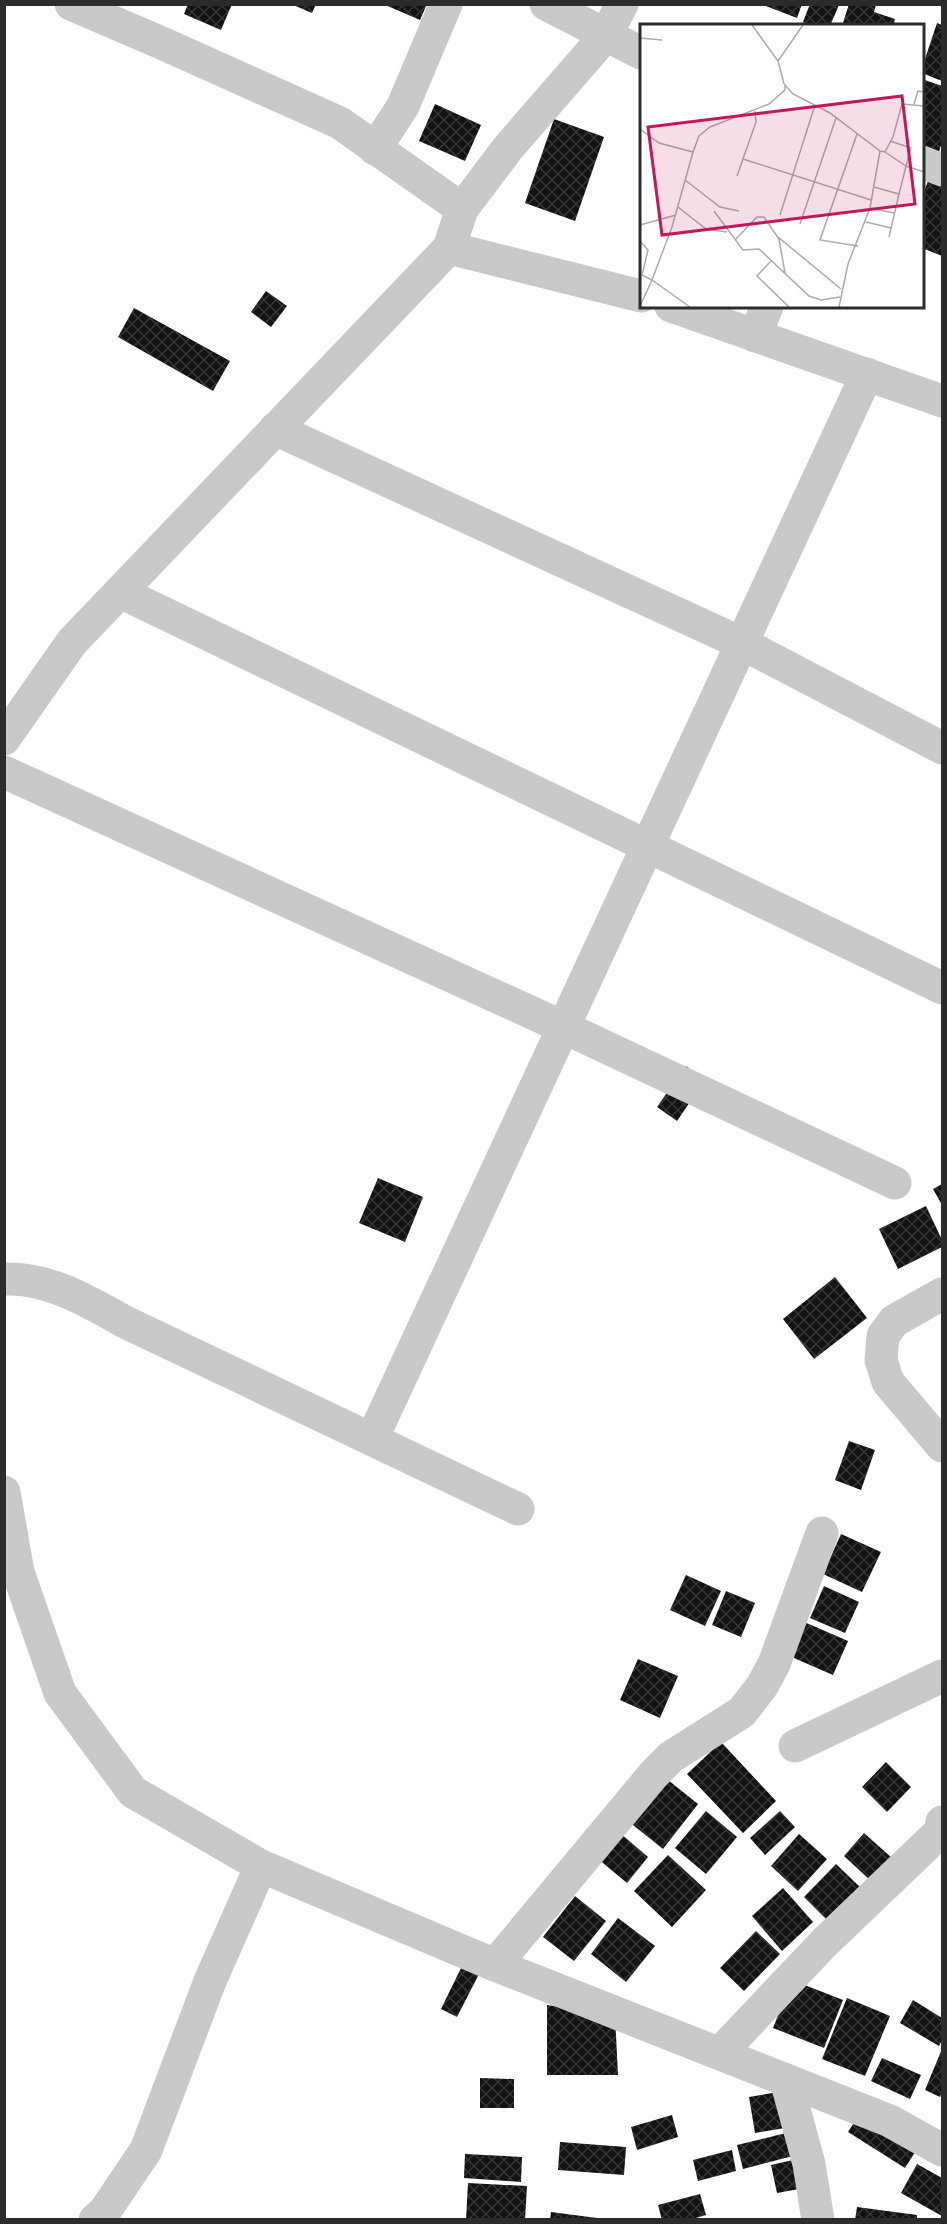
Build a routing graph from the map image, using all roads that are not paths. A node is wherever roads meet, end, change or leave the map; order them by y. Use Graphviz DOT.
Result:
graph roads {
  1 [pos="70,4"];
  2 [pos="446,4"];
  3 [pos="546,4"];
  4 [pos="622,4"];
  5 [pos="606,35"];
  6 [pos="640,52"];
  7 [pos="375,149"];
  8 [pos="923,163"];
  9 [pos="942,170"];
  10 [pos="462,209"];
  11 [pos="449,248"];
  12 [pos="640,296"];
  13 [pos="677,308"];
  14 [pos="765,308"];
  15 [pos="755,336"];
  16 [pos="867,374"];
  17 [pos="940,391"];
  18 [pos="275,429"];
  19 [pos="120,592"];
  20 [pos="741,643"];
  21 [pos="4,739"];
  22 [pos="942,747"];
  23 [pos="4,772"];
  24 [pos="648,845"];
  25 [pos="942,987"];
  26 [pos="563,1027"];
  27 [pos="895,1183"];
  28 [pos="4,1279"];
  29 [pos="942,1294"];
  30 [pos="372,1439"];
  31 [pos="942,1446"];
  32 [pos="4,1492"];
  33 [pos="518,1509"];
  34 [pos="822,1533"];
  35 [pos="942,1676"];
  36 [pos="795,1746"];
  37 [pos="942,1822"];
  38 [pos="261,1866"];
  39 [pos="495,1965"];
  40 [pos="720,2053"];
  41 [pos="786,2079"];
  42 [pos="942,2150"];
  43 [pos="95,2220"];
  44 [pos="818,2220"];
  1 -- 7 [label="street"];
  2 -- 7 [label="street"];
  3 -- 5 [label="street"];
  4 -- 5 [label="street"];
  5 -- 6 [label="street"];
  5 -- 10 [label="street"];
  7 -- 10 [label="street"];
  8 -- 9 [label="street"];
  10 -- 11 [label="street"];
  11 -- 12 [label="street"];
  11 -- 18 [label="street"];
  13 -- 15 [label="street"];
  14 -- 15 [label="street"];
  15 -- 16 [label="street"];
  16 -- 17 [label="street"];
  16 -- 20 [label="street"];
  18 -- 19 [label="street"];
  18 -- 20 [label="street"];
  19 -- 21 [label="street"];
  19 -- 24 [label="street"];
  20 -- 22 [label="street"];
  20 -- 24 [label="street"];
  23 -- 26 [label="street"];
  24 -- 25 [label="street"];
  24 -- 26 [label="street"];
  26 -- 27 [label="street"];
  26 -- 30 [label="street"];
  28 -- 30 [label="street"];
  29 -- 31 [label="street"];
  30 -- 33 [label="street"];
  32 -- 38 [label="street"];
  34 -- 39 [label="street"];
  35 -- 36 [label="street"];
  37 -- 40 [label="street"];
  38 -- 39 [label="street"];
  38 -- 43 [label="street"];
  39 -- 40 [label="street"];
  40 -- 41 [label="street"];
  41 -- 42 [label="street"];
  41 -- 44 [label="street"];
}
